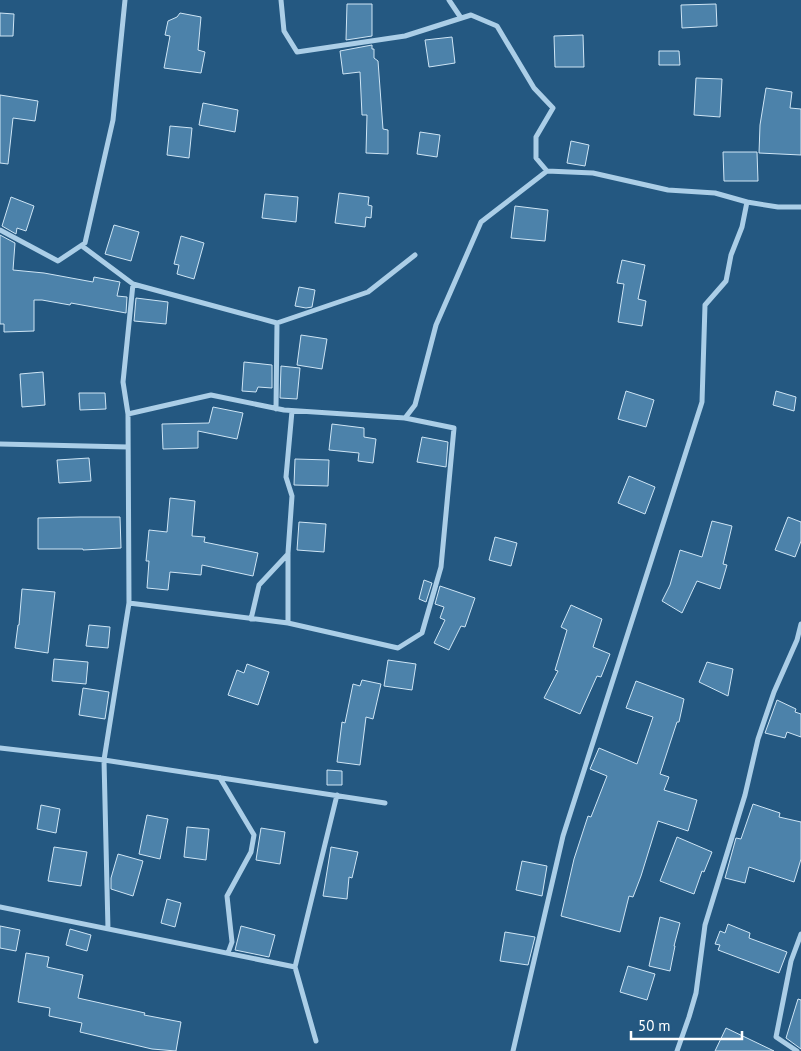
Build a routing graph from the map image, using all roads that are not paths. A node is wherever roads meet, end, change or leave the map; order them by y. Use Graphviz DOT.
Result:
graph roads {
  1 [pos="125,0"];
  2 [pos="281,0"];
  3 [pos="450,0"];
  4 [pos="461,18"];
  5 [pos="547,171"];
  6 [pos="747,202"];
  7 [pos="801,207"];
  8 [pos="0,230"];
  9 [pos="82,246"];
  10 [pos="415,255"];
  11 [pos="134,284"];
  12 [pos="277,323"];
  13 [pos="276,409"];
  14 [pos="292,411"];
  15 [pos="128,414"];
  16 [pos="404,418"];
  17 [pos="0,444"];
  18 [pos="128,447"];
  19 [pos="288,553"];
  20 [pos="129,603"];
  21 [pos="251,619"];
  22 [pos="288,623"];
  23 [pos="801,624"];
  24 [pos="0,748"];
  25 [pos="104,760"];
  26 [pos="220,778"];
  27 [pos="337,795"];
  28 [pos="385,803"];
  29 [pos="0,907"];
  30 [pos="108,929"];
  31 [pos="801,934"];
  32 [pos="228,953"];
  33 [pos="294,967"];
  34 [pos="316,1041"];
  35 [pos="513,1051"];
  36 [pos="677,1051"];
  37 [pos="797,1051"];
  1 -- 9 [label="street"];
  2 -- 4 [label="street"];
  3 -- 4 [label="street"];
  4 -- 5 [label="street"];
  5 -- 6 [label="street"];
  5 -- 16 [label="street"];
  6 -- 7 [label="street"];
  6 -- 35 [label="street"];
  8 -- 9 [label="street"];
  9 -- 11 [label="street"];
  10 -- 12 [label="street"];
  11 -- 12 [label="street"];
  11 -- 15 [label="street"];
  12 -- 13 [label="street"];
  13 -- 14 [label="street"];
  13 -- 15 [label="street"];
  14 -- 16 [label="street"];
  14 -- 19 [label="street"];
  15 -- 18 [label="street"];
  16 -- 22 [label="street"];
  17 -- 18 [label="street"];
  18 -- 20 [label="street"];
  19 -- 21 [label="street"];
  19 -- 22 [label="street"];
  20 -- 21 [label="street"];
  20 -- 25 [label="street"];
  21 -- 22 [label="street"];
  23 -- 36 [label="street"];
  24 -- 25 [label="street"];
  25 -- 26 [label="street"];
  25 -- 30 [label="street"];
  26 -- 27 [label="street"];
  26 -- 32 [label="street"];
  27 -- 28 [label="street"];
  27 -- 33 [label="street"];
  29 -- 30 [label="street"];
  30 -- 32 [label="street"];
  31 -- 37 [label="street"];
  32 -- 33 [label="street"];
  33 -- 34 [label="street"];
}
